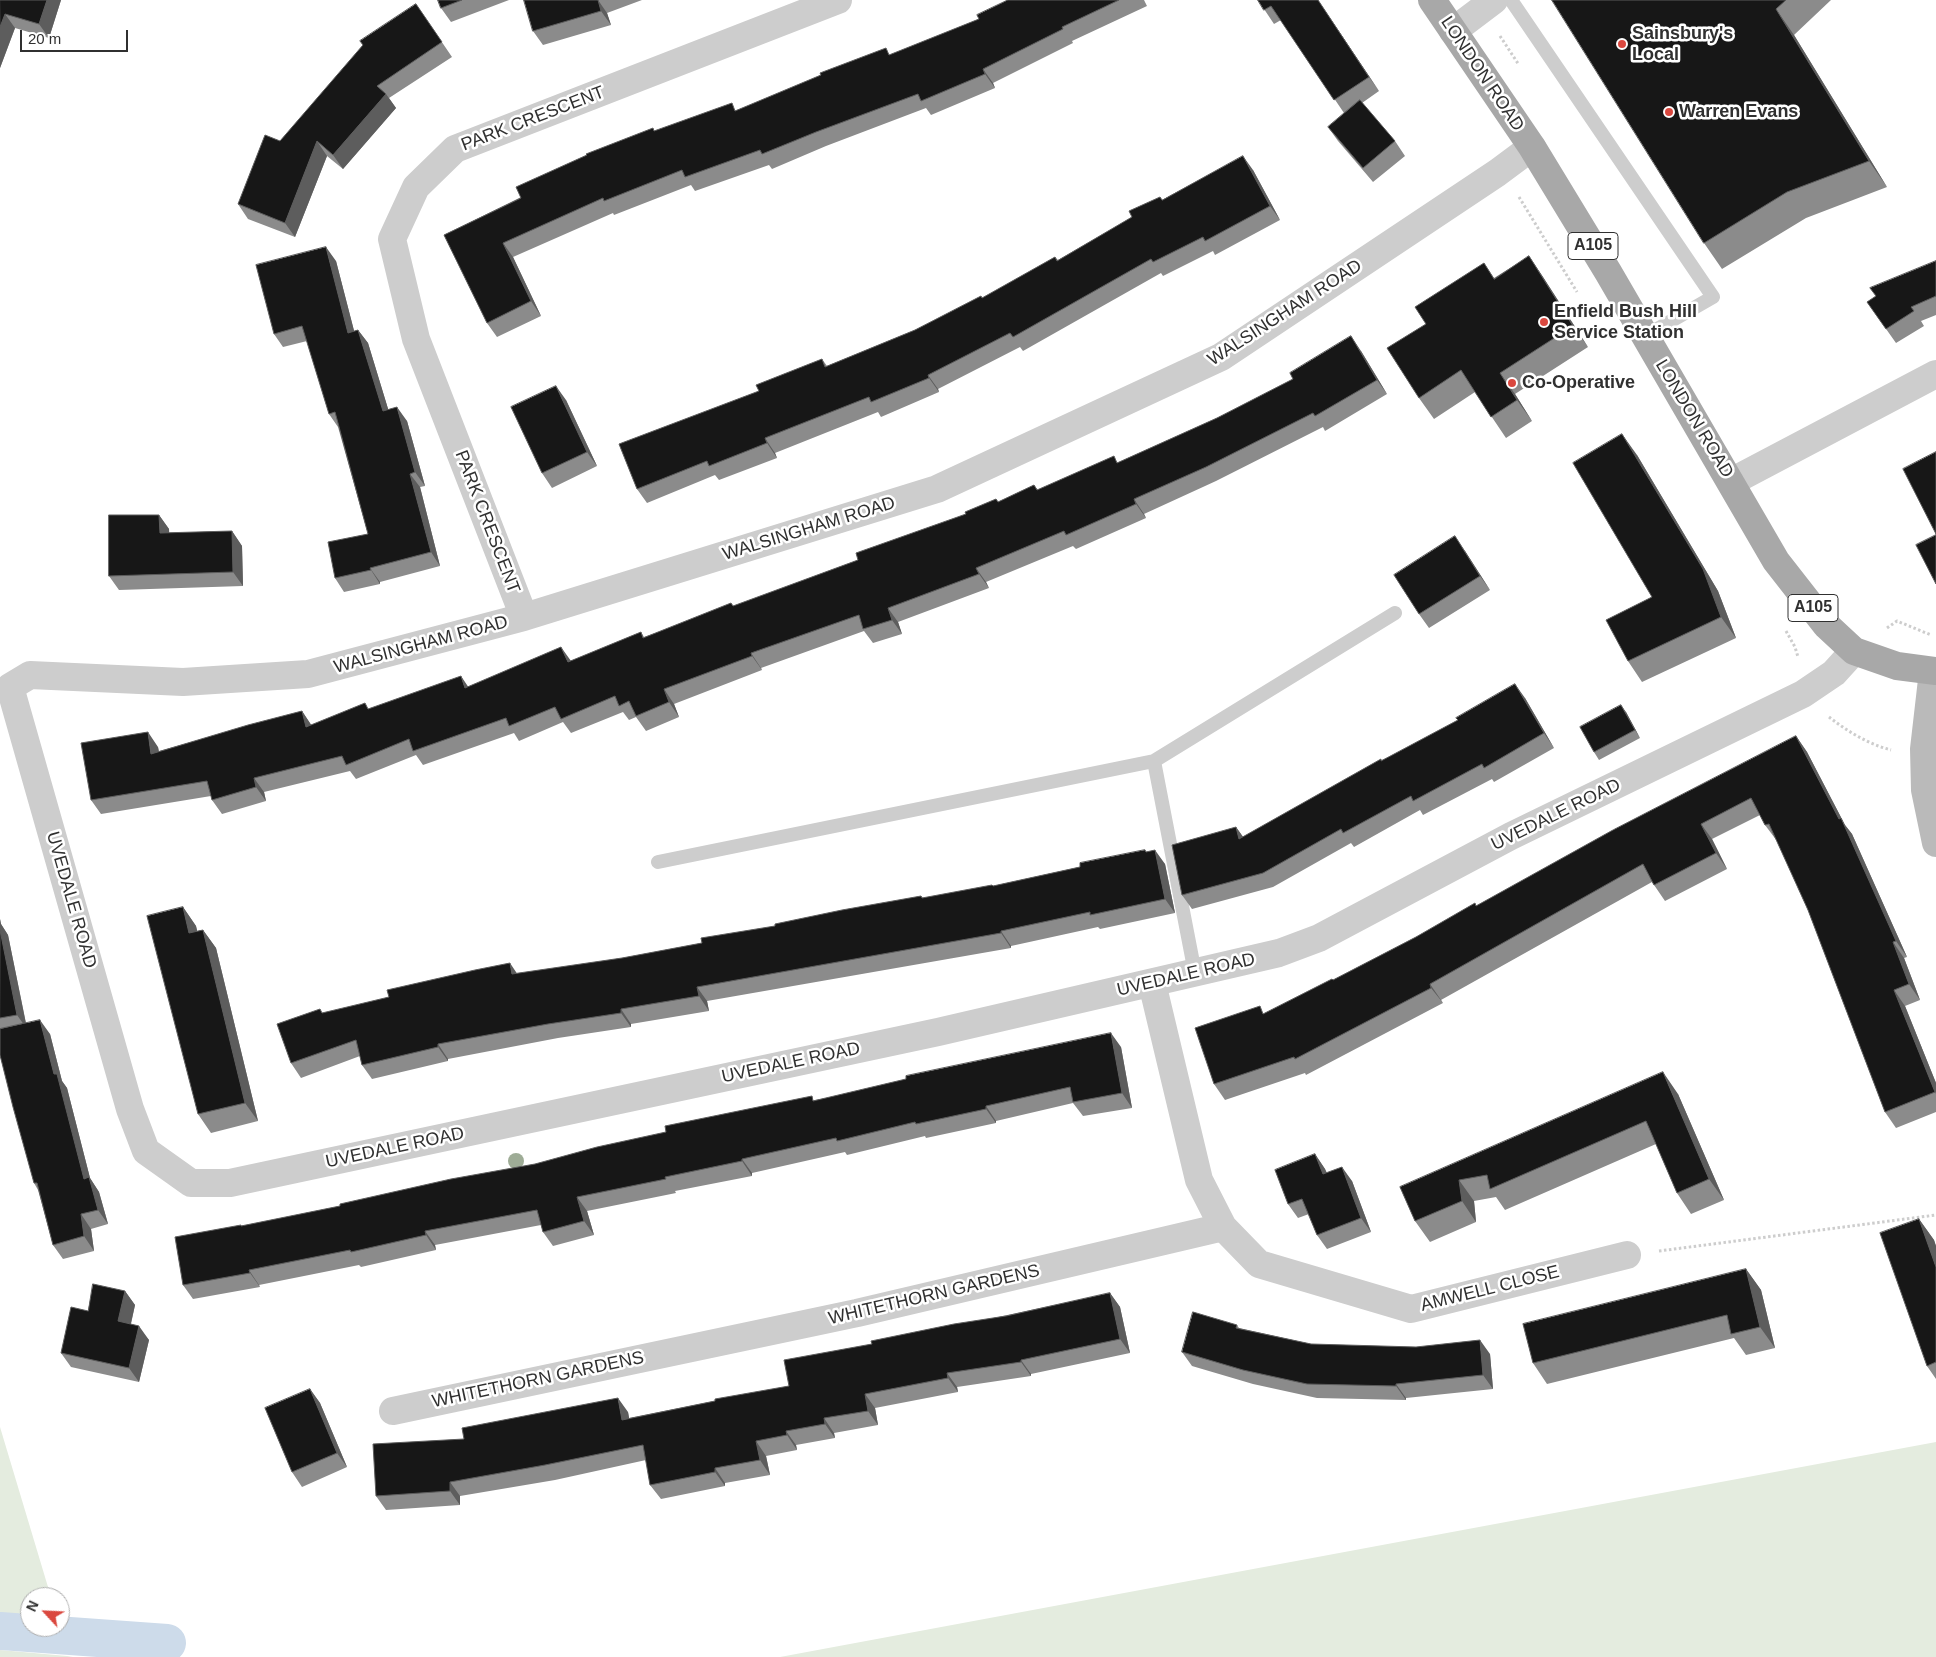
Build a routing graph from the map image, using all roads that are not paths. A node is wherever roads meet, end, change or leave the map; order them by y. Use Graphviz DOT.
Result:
graph roads {
  1 [pos="838,0"];
  2 [pos="1432,0"];
  3 [pos="1494,0"];
  4 [pos="1511,0"];
  5 [pos="1453,31"];
  6 [pos="1532,147"];
  7 [pos="1645,336"];
  8 [pos="1936,374"];
  9 [pos="1731,482"];
  10 [pos="1395,613"];
  11 [pos="524,618"];
  12 [pos="1854,652"];
  13 [pos="1934,671"];
  14 [pos="10,687"];
  15 [pos="1154,761"];
  16 [pos="1936,843"];
  17 [pos="658,862"];
  18 [pos="1194,973"];
  19 [pos="1152,983"];
  20 [pos="1223,1228"];
  21 [pos="1626,1255"];
  22 [pos="393,1410"];
  1 -- 11 [label="street, PARK CRESCENT"];
  2 -- 5 [label="main road, LONDON ROAD / A105"];
  3 -- 5 [label="street"];
  4 -- 7 [label="lane"];
  5 -- 6 [label="main road, LONDON ROAD / A105"];
  6 -- 7 [label="main road, LONDON ROAD / A105"];
  6 -- 11 [label="street, WALSINGHAM ROAD"];
  7 -- 9 [label="main road, LONDON ROAD / A105"];
  8 -- 9 [label="street"];
  9 -- 12 [label="main road, LONDON ROAD / A105"];
  10 -- 15 [label="lane"];
  11 -- 14 [label="street, WALSINGHAM ROAD"];
  12 -- 13 [label="main road, A105"];
  12 -- 18 [label="street, UVEDALE ROAD"];
  13 -- 16 [label="street"];
  14 -- 19 [label="street, UVEDALE ROAD"];
  15 -- 17 [label="lane"];
  15 -- 18 [label="lane"];
  18 -- 19 [label="street, UVEDALE ROAD"];
  19 -- 20 [label="street"];
  20 -- 21 [label="street, AMWELL CLOSE"];
  20 -- 22 [label="street, WHITETHORN GARDENS"];
}
